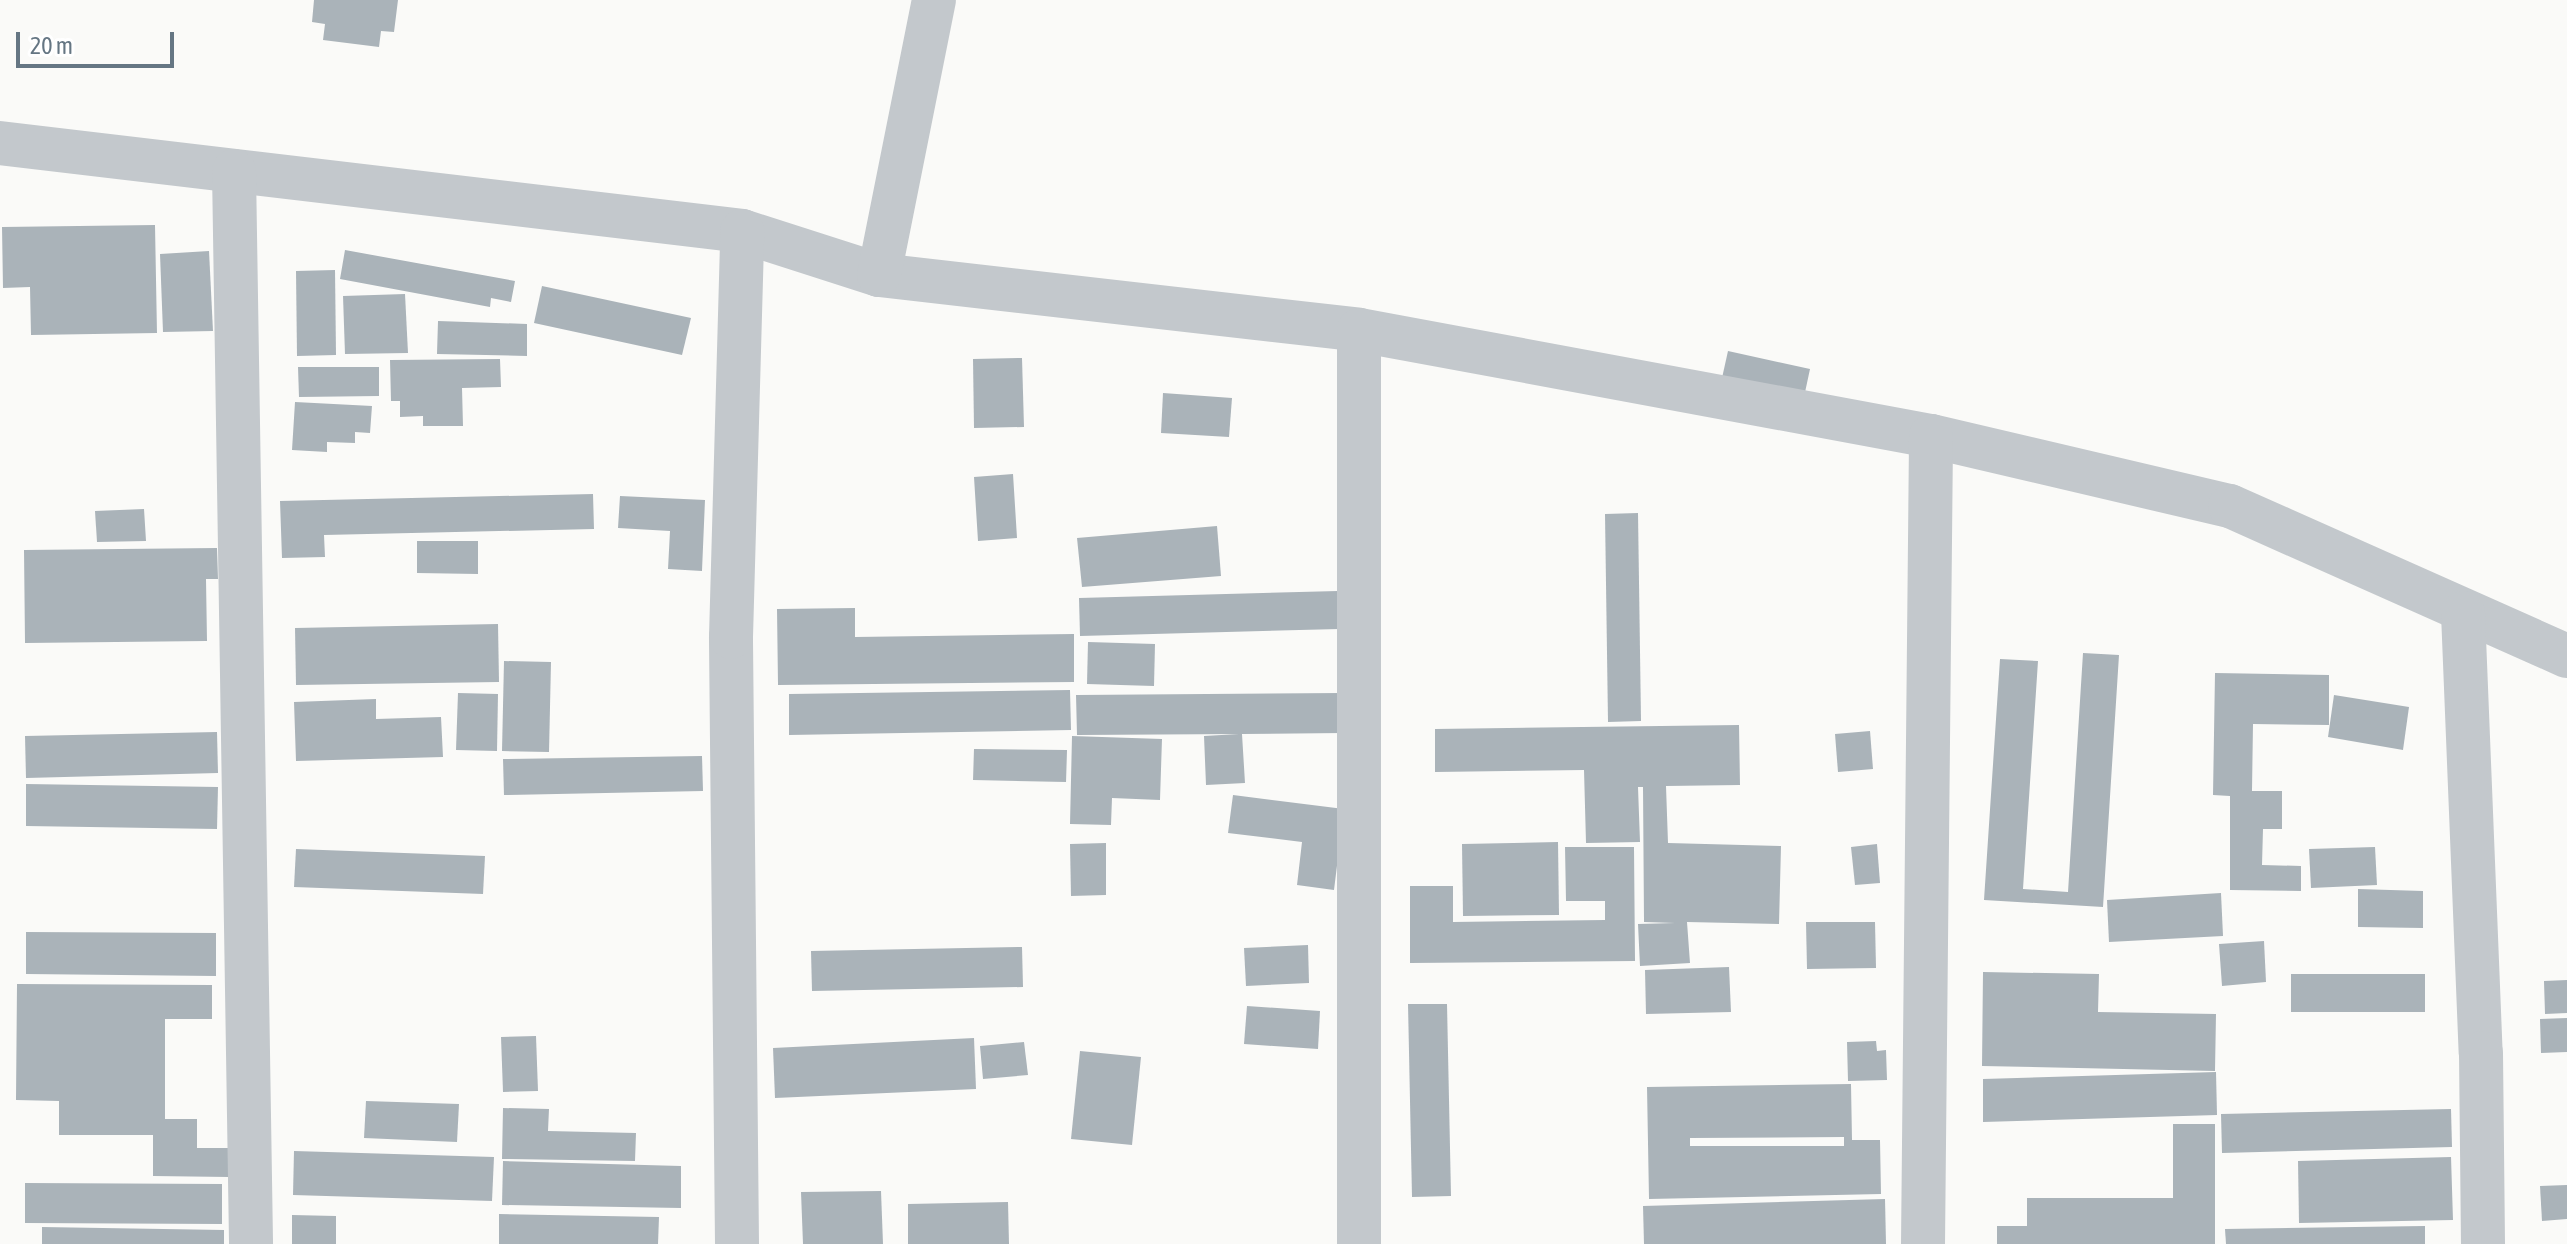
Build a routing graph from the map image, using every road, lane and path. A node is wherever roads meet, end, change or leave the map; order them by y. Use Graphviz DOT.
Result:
graph roads {
  1 [pos="934,0"];
  2 [pos="0,143"];
  3 [pos="234,171"];
  4 [pos="742,231"];
  5 [pos="879,275"];
  6 [pos="1359,330"];
  7 [pos="1931,436"];
  8 [pos="2463,613"];
  9 [pos="2567,656"];
  10 [pos="251,1244"];
  11 [pos="737,1244"];
  12 [pos="1359,1244"];
  13 [pos="1923,1244"];
  14 [pos="2483,1244"];
  1 -- 5 [label="street"];
  2 -- 3 [label="street"];
  3 -- 4 [label="street"];
  3 -- 10 [label="street"];
  4 -- 5 [label="street"];
  4 -- 11 [label="street"];
  5 -- 6 [label="street"];
  6 -- 7 [label="street"];
  6 -- 12 [label="street"];
  7 -- 8 [label="street"];
  7 -- 13 [label="street"];
  8 -- 9 [label="street"];
  8 -- 14 [label="street"];
}
